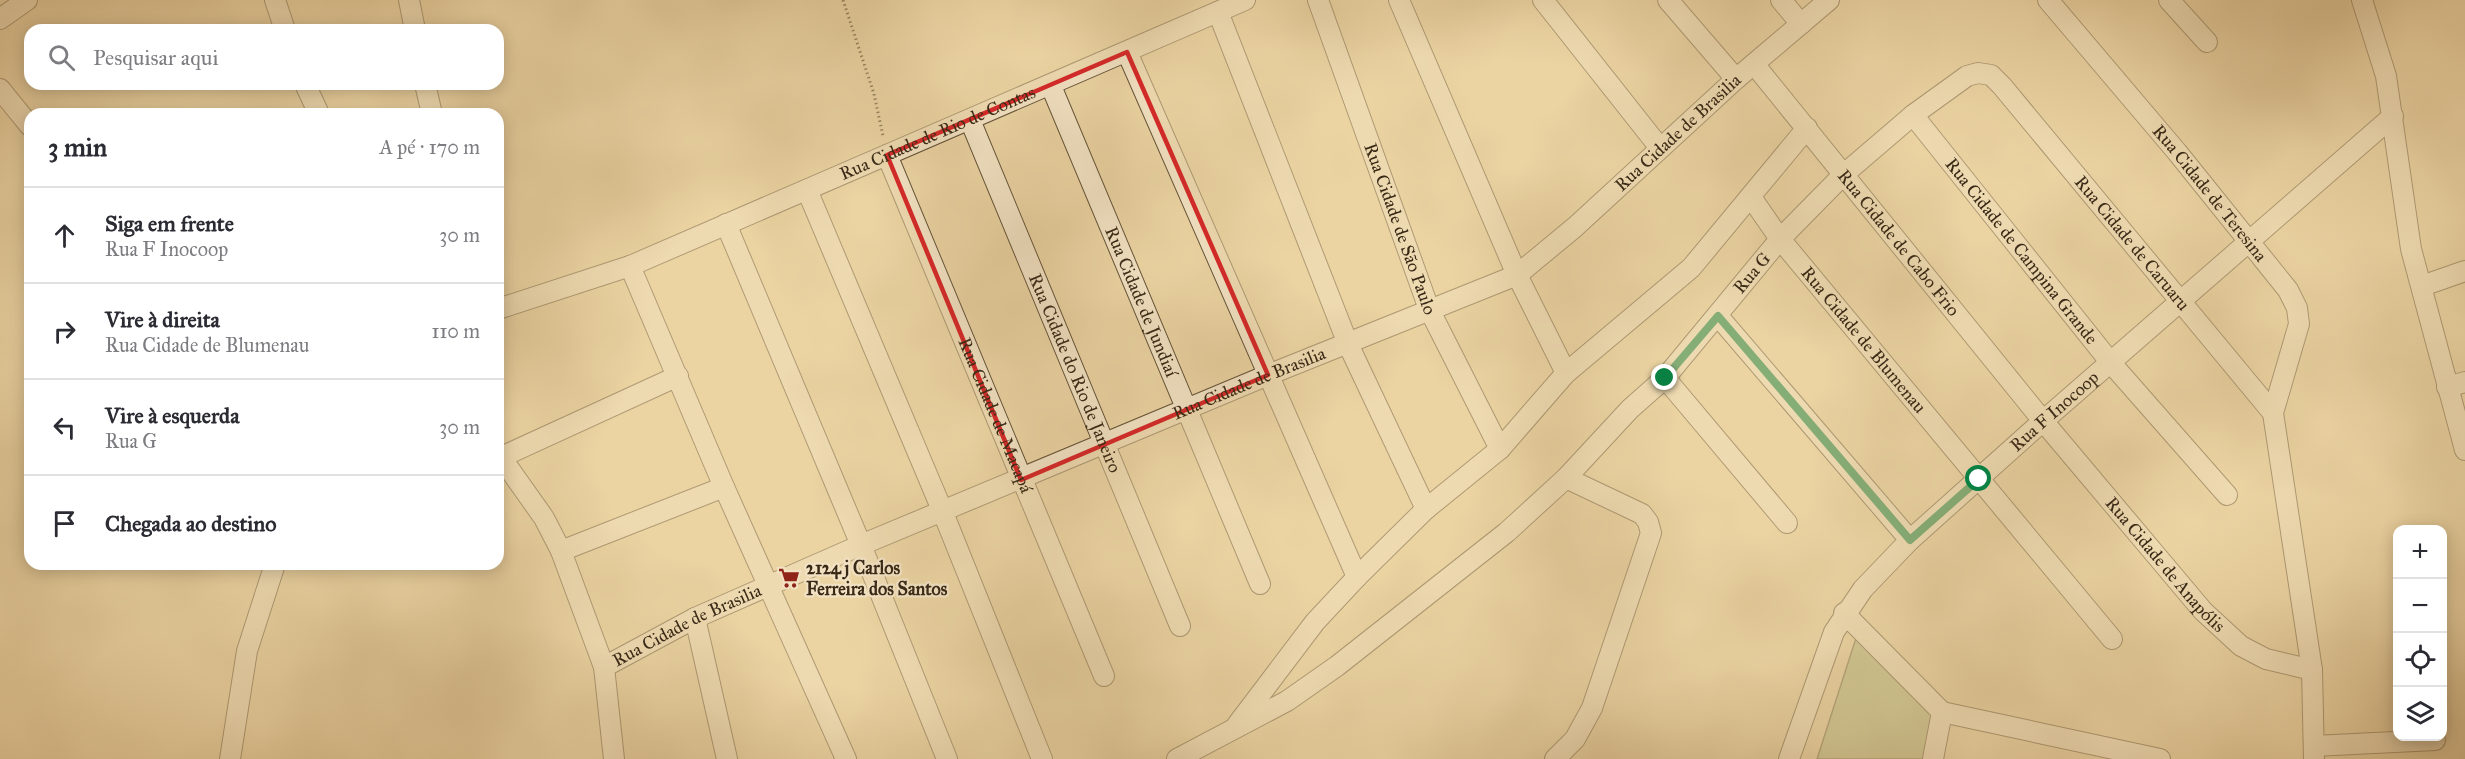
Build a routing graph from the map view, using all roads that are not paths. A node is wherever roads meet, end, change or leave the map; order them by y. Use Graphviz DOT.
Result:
graph roads {
  1 [pos="27,0"];
  2 [pos="275,0"];
  3 [pos="409,0"];
  4 [pos="1245,0"];
  5 [pos="1318,0"];
  6 [pos="1399,0"];
  7 [pos="1543,0"];
  8 [pos="1668,0"];
  9 [pos="1781,0"];
  10 [pos="1829,0"];
  11 [pos="2048,0"];
  12 [pos="2169,0"];
  13 [pos="2362,0"];
  14 [pos="1218,12"];
  15 [pos="0,19"];
  16 [pos="283,24"];
  17 [pos="414,24"];
  18 [pos="1801,24"];
  19 [pos="2207,42"];
  20 [pos="1127,52"];
  21 [pos="1754,64"];
  22 [pos="1991,75"];
  23 [pos="1736,79"];
  24 [pos="1051,86"];
  25 [pos="0,89"];
  26 [pos="308,90"];
  27 [pos="426,90"];
  28 [pos="315,108"];
  29 [pos="431,108"];
  30 [pos="1913,115"];
  31 [pos="2393,116"];
  32 [pos="24,119"];
  33 [pos="970,120"];
  34 [pos="1807,128"];
  35 [pos="1660,148"];
  36 [pos="887,155"];
  37 [pos="1843,175"];
  38 [pos="807,190"];
  39 [pos="1751,197"];
  40 [pos="726,224"];
  41 [pos="1780,239"];
  42 [pos="2247,241"];
  43 [pos="630,266"];
  44 [pos="2465,271"];
  45 [pos="1517,276"];
  46 [pos="2422,286"];
  47 [pos="2181,302"];
  48 [pos="504,307"];
  49 [pos="1429,309"];
  50 [pos="1718,316"];
  51 [pos="1348,344"];
  52 [pos="2111,363"];
  53 [pos="1566,373"];
  54 [pos="1268,375"];
  55 [pos="678,376"];
  56 [pos="1665,378"];
  57 [pos="2456,385"];
  58 [pos="1188,411"];
  59 [pos="2273,413"];
  60 [pos="2043,421"];
  61 [pos="1106,442"];
  62 [pos="1500,449"];
  63 [pos="2465,450"];
  64 [pos="504,453"];
  65 [pos="504,462"];
  66 [pos="1566,478"];
  67 [pos="1979,479"];
  68 [pos="1021,480"];
  69 [pos="724,487"];
  70 [pos="2227,495"];
  71 [pos="1426,509"];
  72 [pos="942,510"];
  73 [pos="1787,523"];
  74 [pos="1910,540"];
  75 [pos="861,545"];
  76 [pos="561,551"];
  77 [pos="273,570"];
  78 [pos="1356,577"];
  79 [pos="769,584"];
  80 [pos="1260,584"];
  81 [pos="1844,613"];
  82 [pos="695,618"];
  83 [pos="1180,626"];
  84 [pos="2112,639"];
  85 [pos="604,666"];
  86 [pos="2312,670"];
  87 [pos="1104,676"];
  88 [pos="1942,712"];
  89 [pos="1235,727"];
  90 [pos="2425,741"];
  91 [pos="2314,752"];
  92 [pos="230,759"];
  93 [pos="614,759"];
  94 [pos="727,759"];
  95 [pos="846,759"];
  96 [pos="946,759"];
  97 [pos="1042,759"];
  98 [pos="1177,759"];
  99 [pos="1555,759"];
  100 [pos="1790,759"];
  101 [pos="1933,759"];
  102 [pos="2160,759"];
  1 -- 15 [label="street"];
  2 -- 16 [label="street"];
  3 -- 17 [label="street"];
  4 -- 14 [label="street, Rua Cidade de Rio de Contas"];
  5 -- 49 [label="street, Rua Cidade de São Paulo"];
  6 -- 45 [label="street"];
  7 -- 35 [label="street"];
  8 -- 23 [label="street"];
  9 -- 18 [label="street"];
  10 -- 18 [label="street, Rua Cidade de Brasilia"];
  11 -- 42 [label="street, Rua Cidade de Teresina"];
  12 -- 19 [label="street"];
  13 -- 31 [label="street"];
  14 -- 20 [label="street, Rua Cidade de Rio de Contas"];
  14 -- 51 [label="street"];
  18 -- 21 [label="street, Rua Cidade de Brasilia"];
  20 -- 24 [label="street, Rua Cidade de Rio de Contas"];
  20 -- 54 [label="street"];
  21 -- 23 [label="street, Rua Cidade de Brasilia"];
  21 -- 34 [label="street, Rua Cidade de Cabo Frio"];
  22 -- 30 [label="street, Rua G"];
  22 -- 47 [label="street, Rua Cidade de Caruaru"];
  23 -- 35 [label="street, Rua Cidade de Brasilia"];
  24 -- 33 [label="street, Rua Cidade de Rio de Contas"];
  24 -- 58 [label="street, Rua Cidade de Jundiaí"];
  25 -- 32 [label="street"];
  26 -- 28 [label="street"];
  27 -- 29 [label="street"];
  30 -- 37 [label="street, Rua G"];
  30 -- 52 [label="street, Rua Cidade de Campina Grande"];
  31 -- 42 [label="street, Rua F Inocoop"];
  31 -- 46 [label="street"];
  33 -- 36 [label="street, Rua Cidade de Rio de Contas"];
  33 -- 61 [label="street, Rua Cidade do Rio de Janeiro"];
  34 -- 37 [label="street, Rua Cidade de Cabo Frio"];
  34 -- 39 [label="street"];
  35 -- 45 [label="street, Rua Cidade de Brasilia"];
  36 -- 38 [label="street, Rua Cidade de Rio de Contas"];
  36 -- 68 [label="street, Rua Cidade de Macapá"];
  37 -- 41 [label="street, Rua G"];
  37 -- 60 [label="street, Rua Cidade de Cabo Frio"];
  38 -- 40 [label="street, Rua Cidade de Rio de Contas"];
  38 -- 72 [label="street"];
  39 -- 41 [label="street, Rua Cidade de Blumenau"];
  39 -- 53 [label="street"];
  40 -- 43 [label="street, Rua Cidade de Rio de Contas"];
  40 -- 75 [label="street"];
  41 -- 50 [label="street, Rua G"];
  41 -- 67 [label="street, Rua Cidade de Blumenau"];
  42 -- 47 [label="street, Rua F Inocoop"];
  42 -- 59 [label="street, Rua Cidade de Teresina"];
  43 -- 48 [label="street, Rua Cidade de Rio de Contas"];
  43 -- 55 [label="street"];
  44 -- 46 [label="street"];
  45 -- 49 [label="street, Rua Cidade de Brasilia"];
  45 -- 53 [label="street"];
  46 -- 57 [label="street"];
  47 -- 52 [label="street, Rua F Inocoop"];
  47 -- 59 [label="street, Rua Cidade de Caruaru"];
  49 -- 51 [label="street, Rua Cidade de Brasilia"];
  49 -- 62 [label="street, Rua Cidade de São Paulo"];
  50 -- 56 [label="street, Rua G"];
  50 -- 74 [label="street"];
  51 -- 54 [label="street, Rua Cidade de Brasilia"];
  51 -- 71 [label="street"];
  52 -- 60 [label="street, Rua F Inocoop"];
  52 -- 70 [label="street, Rua Cidade de Campina Grande"];
  53 -- 62 [label="street"];
  54 -- 58 [label="street, Rua Cidade de Brasilia"];
  54 -- 78 [label="street"];
  55 -- 64 [label="street"];
  55 -- 69 [label="street"];
  56 -- 66 [label="street, Rua G"];
  56 -- 73 [label="street"];
  57 -- 63 [label="street"];
  58 -- 61 [label="street, Rua Cidade de Brasilia"];
  58 -- 80 [label="street, Rua Cidade de Jundiaí"];
  59 -- 86 [label="street"];
  60 -- 67 [label="street, Rua F Inocoop"];
  60 -- 86 [label="street, Rua Cidade de Anapólis"];
  61 -- 68 [label="street, Rua Cidade de Brasilia"];
  61 -- 83 [label="street, Rua Cidade do Rio de Janeiro"];
  62 -- 71 [label="street"];
  65 -- 76 [label="street"];
  66 -- 89 [label="street, Rua G"];
  66 -- 99 [label="street"];
  67 -- 74 [label="street, Rua F Inocoop"];
  67 -- 84 [label="street, Rua Cidade de Blumenau"];
  68 -- 72 [label="street, Rua Cidade de Brasilia"];
  68 -- 87 [label="street, Rua Cidade de Macapá"];
  69 -- 76 [label="street"];
  69 -- 79 [label="street"];
  71 -- 78 [label="street"];
  72 -- 75 [label="street, Rua Cidade de Brasilia"];
  72 -- 97 [label="street"];
  74 -- 81 [label="street, Rua F Inocoop"];
  75 -- 79 [label="street, Rua Cidade de Brasilia"];
  75 -- 96 [label="street"];
  76 -- 85 [label="street"];
  77 -- 92 [label="street"];
  78 -- 89 [label="street"];
  79 -- 82 [label="street, Rua Cidade de Brasilia"];
  79 -- 95 [label="street"];
  81 -- 88 [label="street"];
  81 -- 100 [label="street, Rua F Inocoop"];
  82 -- 85 [label="street, Rua Cidade de Brasilia"];
  82 -- 94 [label="street"];
  85 -- 93 [label="street"];
  86 -- 91 [label="street"];
  88 -- 101 [label="street"];
  88 -- 102 [label="street"];
  89 -- 98 [label="street, Rua G"];
  90 -- 91 [label="street"];
}
